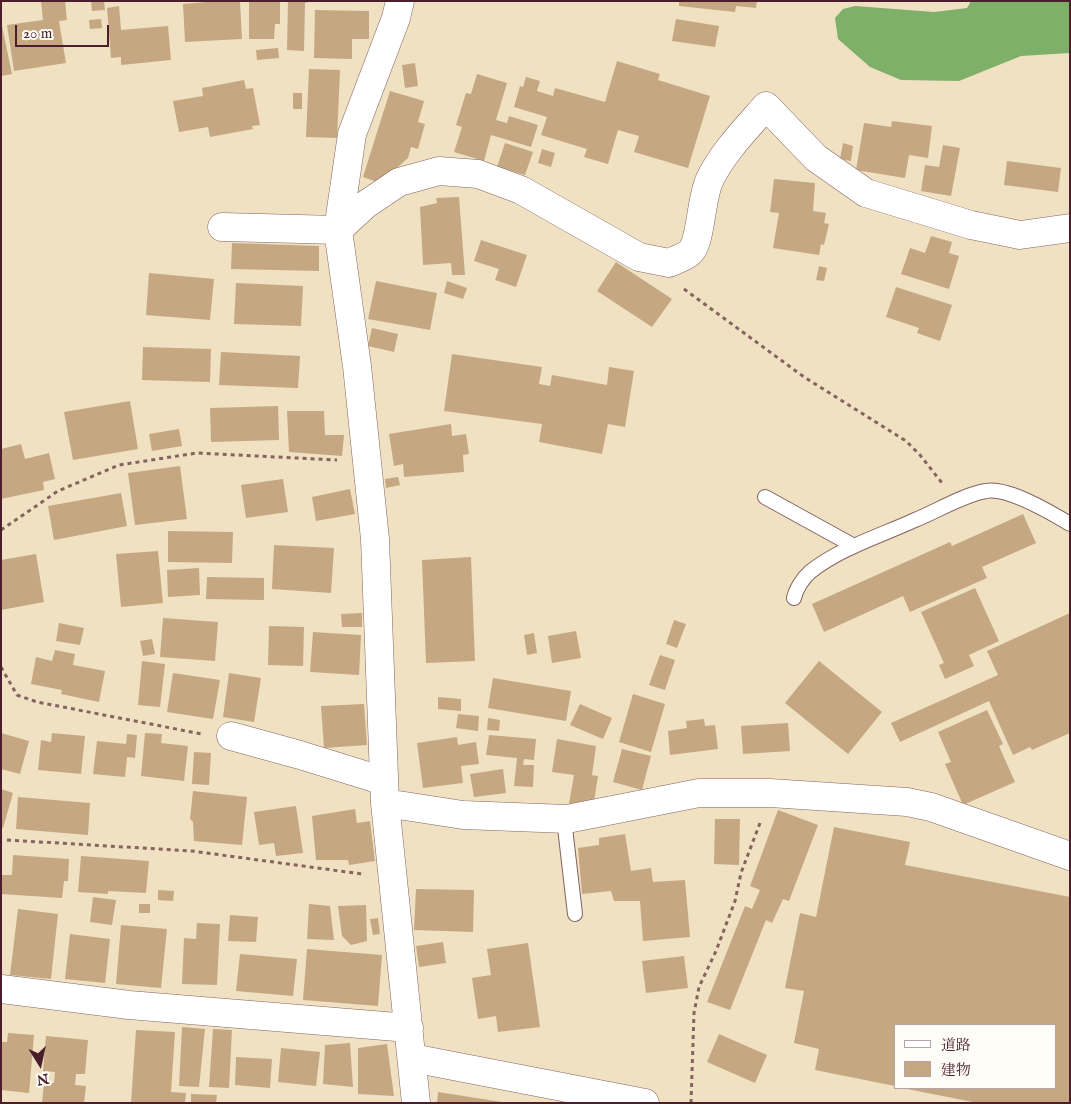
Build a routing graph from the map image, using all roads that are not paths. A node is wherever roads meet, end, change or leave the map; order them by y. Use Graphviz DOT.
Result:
graph roads {
  1 [pos="400,1"];
  2 [pos="222,227"];
  3 [pos="1070,228"];
  4 [pos="338,230"];
  5 [pos="765,497"];
  6 [pos="1070,524"];
  7 [pos="854,546"];
  8 [pos="794,598"];
  9 [pos="231,736"];
  10 [pos="384,792"];
  11 [pos="564,819"];
  12 [pos="1070,856"];
  13 [pos="575,914"];
  14 [pos="1,989"];
  15 [pos="409,1028"];
  16 [pos="412,1058"];
  17 [pos="416,1103"];
  18 [pos="645,1103"];
  1 -- 4 [label="street"];
  2 -- 4 [label="street"];
  3 -- 4 [label="street"];
  4 -- 10 [label="street"];
  5 -- 7 [label="lane"];
  6 -- 7 [label="lane"];
  7 -- 8 [label="lane"];
  9 -- 10 [label="street"];
  10 -- 11 [label="street"];
  10 -- 15 [label="street"];
  11 -- 12 [label="street"];
  11 -- 13 [label="lane"];
  14 -- 15 [label="street"];
  15 -- 16 [label="street"];
  16 -- 17 [label="street"];
  16 -- 18 [label="street"];
}
